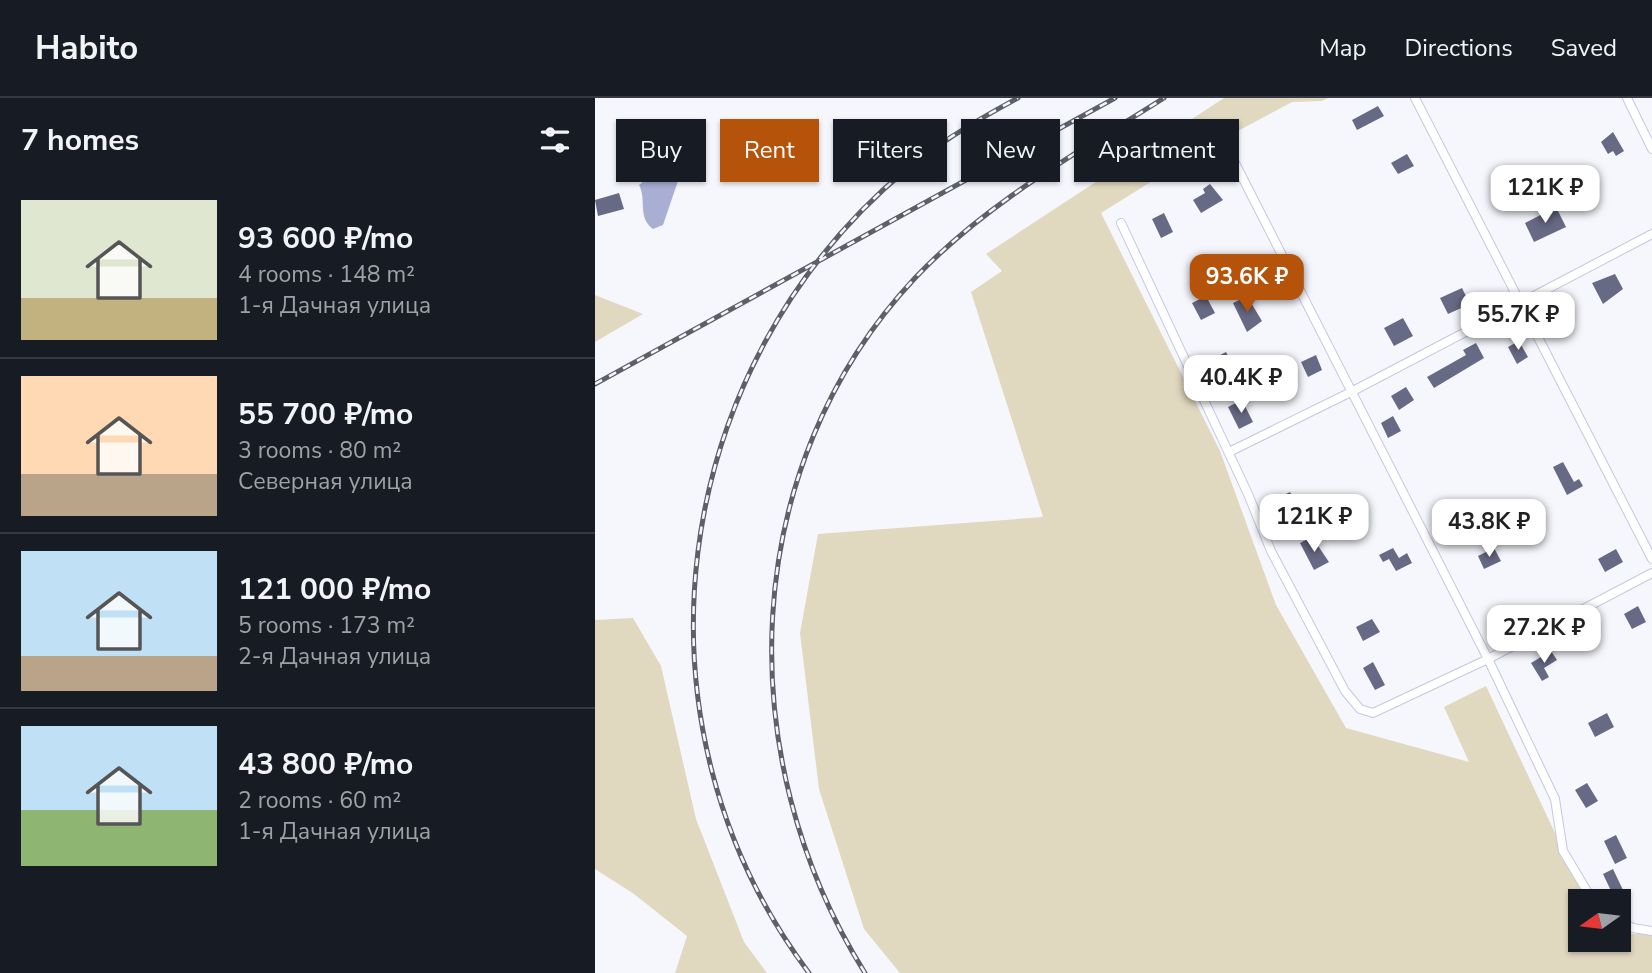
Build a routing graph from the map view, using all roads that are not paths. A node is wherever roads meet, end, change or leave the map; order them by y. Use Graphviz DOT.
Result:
graph roads {
  1 [pos="1415,98"];
  2 [pos="1627,98"];
  3 [pos="1652,149"];
  4 [pos="1239,171"];
  5 [pos="1121,223"];
  6 [pos="1652,234"];
  7 [pos="1518,303"];
  8 [pos="1353,391"];
  9 [pos="1229,452"];
  10 [pos="1652,559"];
  11 [pos="1652,573"];
  12 [pos="1488,659"];
  13 [pos="1586,889"];
  14 [pos="1631,927"];
  15 [pos="1652,931"];
  1 -- 7 [label="street"];
  2 -- 3 [label="street"];
  4 -- 8 [label="street"];
  5 -- 9 [label="street"];
  6 -- 7 [label="street"];
  7 -- 8 [label="street"];
  7 -- 10 [label="street"];
  8 -- 9 [label="street"];
  8 -- 12 [label="street"];
  9 -- 12 [label="street"];
  11 -- 12 [label="street"];
  12 -- 13 [label="street"];
  14 -- 15 [label="street"];
}
